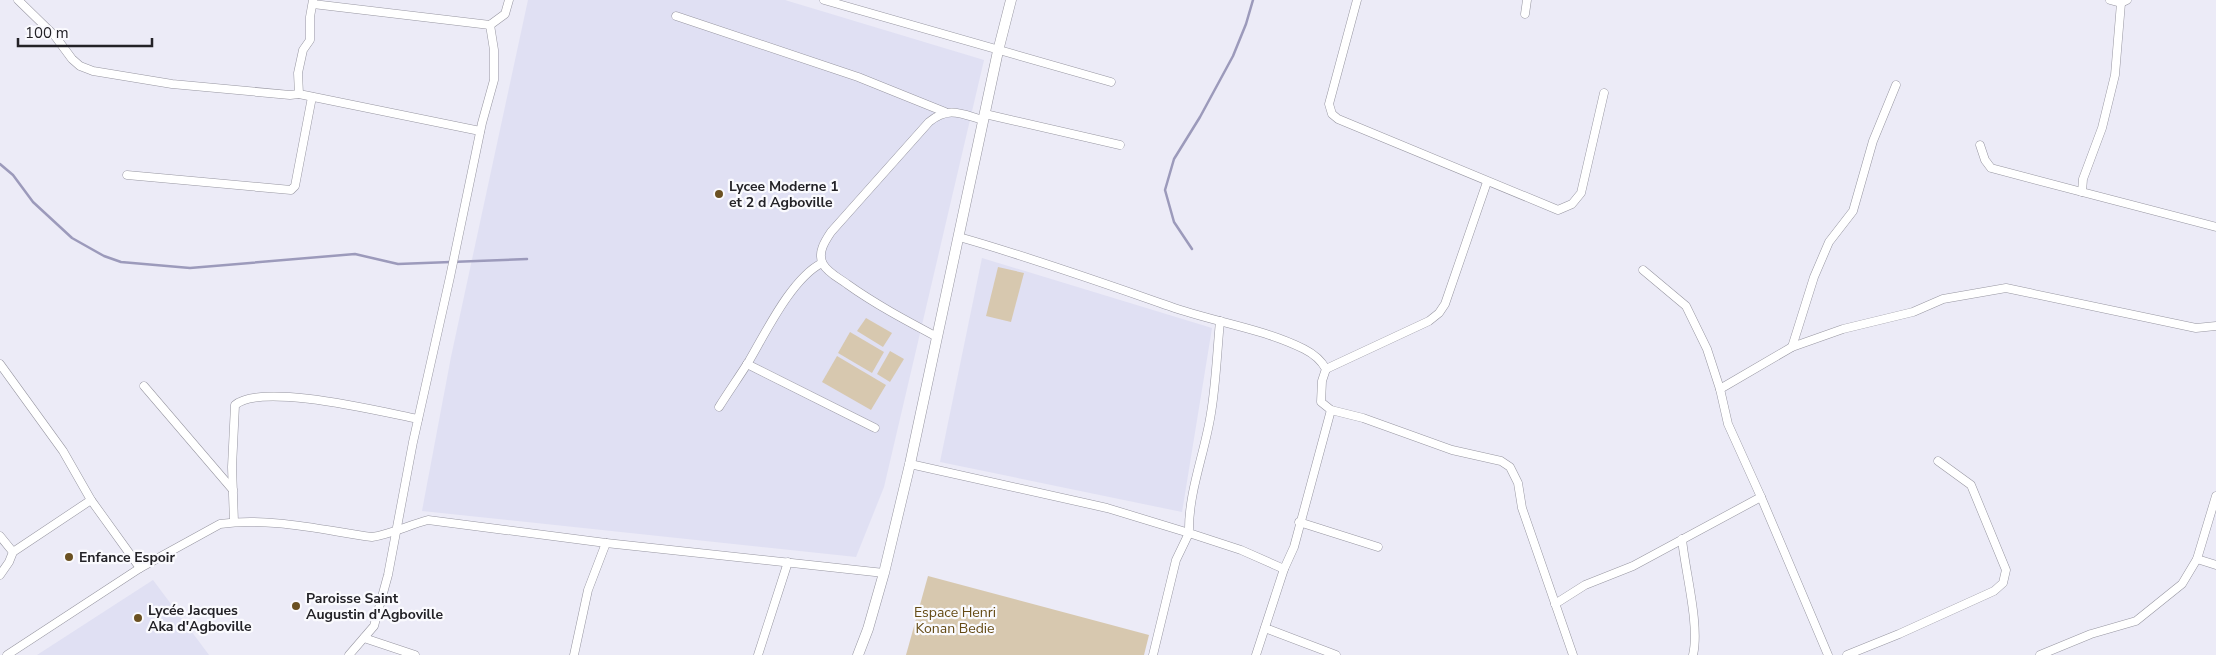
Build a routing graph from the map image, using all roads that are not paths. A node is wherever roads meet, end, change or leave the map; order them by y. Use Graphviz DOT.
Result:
graph roads {
  1 [pos="18,0"];
  2 [pos="509,0"];
  3 [pos="824,0"];
  4 [pos="1011,0"];
  5 [pos="1357,0"];
  6 [pos="1527,0"];
  7 [pos="2110,0"];
  8 [pos="2124,1"];
  9 [pos="313,2"];
  10 [pos="846,3"];
  11 [pos="1525,14"];
  12 [pos="676,16"];
  13 [pos="490,24"];
  14 [pos="998,51"];
  15 [pos="1111,82"];
  16 [pos="1896,85"];
  17 [pos="1604,92"];
  18 [pos="299,94"];
  19 [pos="312,97"];
  20 [pos="945,112"];
  21 [pos="984,117"];
  22 [pos="480,132"];
  23 [pos="1120,145"];
  24 [pos="1980,145"];
  25 [pos="127,175"];
  26 [pos="1487,182"];
  27 [pos="2082,192"];
  28 [pos="2216,227"];
  29 [pos="959,238"];
  30 [pos="822,263"];
  31 [pos="1643,270"];
  32 [pos="1220,321"];
  33 [pos="2216,326"];
  34 [pos="937,337"];
  35 [pos="1792,348"];
  36 [pos="0,364"];
  37 [pos="747,364"];
  38 [pos="1326,369"];
  39 [pos="144,386"];
  40 [pos="1720,389"];
  41 [pos="719,406"];
  42 [pos="1331,410"];
  43 [pos="418,420"];
  44 [pos="875,428"];
  45 [pos="1938,461"];
  46 [pos="910,464"];
  47 [pos="233,490"];
  48 [pos="2216,496"];
  49 [pos="1761,497"];
  50 [pos="91,500"];
  51 [pos="234,522"];
  52 [pos="1300,522"];
  53 [pos="395,531"];
  54 [pos="1189,533"];
  55 [pos="0,536"];
  56 [pos="1682,539"];
  57 [pos="606,543"];
  58 [pos="1378,547"];
  59 [pos="12,552"];
  60 [pos="2198,560"];
  61 [pos="788,562"];
  62 [pos="2216,565"];
  63 [pos="140,568"];
  64 [pos="1284,569"];
  65 [pos="884,573"];
  66 [pos="0,575"];
  67 [pos="1556,604"];
  68 [pos="1265,628"];
  69 [pos="364,638"];
  70 [pos="1320,653"];
  71 [pos="7,655"];
  72 [pos="350,655"];
  73 [pos="415,655"];
  74 [pos="574,655"];
  75 [pos="758,655"];
  76 [pos="858,655"];
  77 [pos="1153,655"];
  78 [pos="1256,655"];
  79 [pos="1336,655"];
  80 [pos="1573,655"];
  81 [pos="1693,655"];
  82 [pos="1828,655"];
  83 [pos="1847,655"];
  84 [pos="2040,655"];
  1 -- 18 [label="street"];
  2 -- 13 [label="street"];
  3 -- 10 [label="street"];
  4 -- 14 [label="main road"];
  5 -- 26 [label="street"];
  6 -- 11 [label="street"];
  7 -- 8 [label="street"];
  8 -- 27 [label="street"];
  9 -- 13 [label="street"];
  9 -- 18 [label="street"];
  10 -- 14 [label="street"];
  12 -- 20 [label="street"];
  13 -- 22 [label="street"];
  14 -- 15 [label="street"];
  14 -- 21 [label="main road"];
  16 -- 35 [label="street"];
  17 -- 26 [label="street"];
  18 -- 19 [label="street"];
  19 -- 22 [label="street"];
  19 -- 25 [label="street"];
  20 -- 21 [label="street"];
  20 -- 30 [label="street"];
  21 -- 23 [label="street"];
  21 -- 29 [label="main road"];
  22 -- 43 [label="street"];
  24 -- 27 [label="street"];
  26 -- 38 [label="street"];
  27 -- 28 [label="street"];
  29 -- 32 [label="street"];
  29 -- 34 [label="main road"];
  30 -- 34 [label="street"];
  30 -- 37 [label="street"];
  31 -- 40 [label="street"];
  32 -- 38 [label="street"];
  32 -- 54 [label="street"];
  33 -- 35 [label="street"];
  34 -- 46 [label="main road"];
  35 -- 40 [label="street"];
  36 -- 50 [label="street"];
  37 -- 41 [label="street"];
  37 -- 44 [label="street"];
  38 -- 42 [label="street"];
  39 -- 47 [label="street"];
  40 -- 49 [label="street"];
  42 -- 52 [label="street"];
  42 -- 67 [label="street"];
  43 -- 47 [label="street"];
  43 -- 53 [label="street"];
  45 -- 83 [label="street"];
  46 -- 54 [label="street"];
  46 -- 65 [label="main road"];
  47 -- 51 [label="street"];
  48 -- 60 [label="street"];
  49 -- 56 [label="street"];
  49 -- 82 [label="street"];
  50 -- 59 [label="street"];
  50 -- 63 [label="street"];
  51 -- 53 [label="street"];
  51 -- 63 [label="street"];
  52 -- 58 [label="street"];
  52 -- 64 [label="street"];
  53 -- 57 [label="street"];
  53 -- 69 [label="street"];
  54 -- 64 [label="street"];
  54 -- 77 [label="street"];
  55 -- 59 [label="street"];
  56 -- 67 [label="street"];
  56 -- 81 [label="street"];
  57 -- 61 [label="street"];
  57 -- 74 [label="street"];
  59 -- 66 [label="street"];
  60 -- 62 [label="street"];
  60 -- 84 [label="street"];
  61 -- 65 [label="street"];
  61 -- 75 [label="street"];
  63 -- 71 [label="street"];
  64 -- 68 [label="street"];
  65 -- 76 [label="main road"];
  67 -- 80 [label="street"];
  68 -- 70 [label="street"];
  68 -- 78 [label="street"];
  69 -- 72 [label="street"];
  69 -- 73 [label="street"];
  70 -- 79 [label="street"];
}
